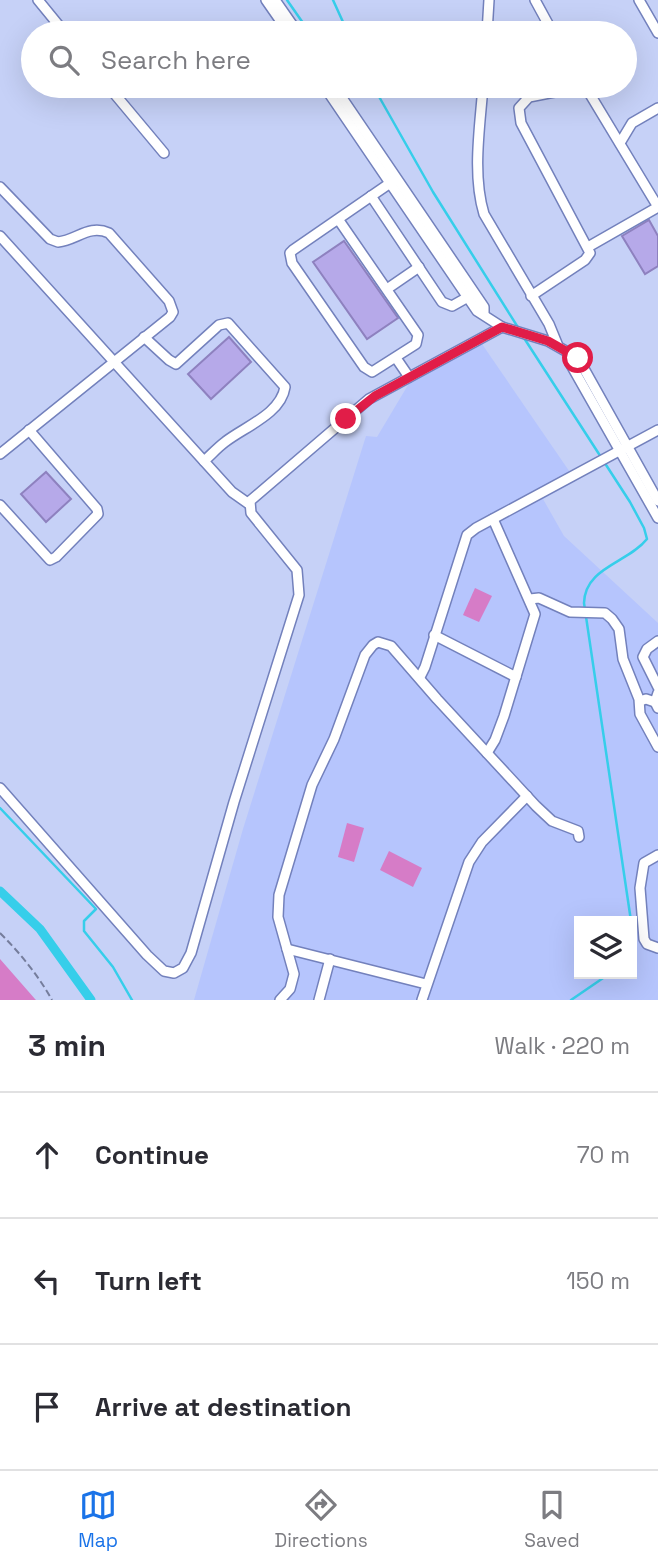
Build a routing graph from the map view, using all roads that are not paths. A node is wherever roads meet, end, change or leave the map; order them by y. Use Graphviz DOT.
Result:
graph roads {
  1 [pos="38,0"];
  2 [pos="266,0"];
  3 [pos="275,0"];
  4 [pos="489,0"];
  5 [pos="535,0"];
  6 [pos="639,0"];
  7 [pos="55,21"];
  8 [pos="281,21"];
  9 [pos="290,21"];
  10 [pos="488,21"];
  11 [pos="546,21"];
  12 [pos="658,33"];
  13 [pos="118,98"];
  14 [pos="333,98"];
  15 [pos="341,98"];
  16 [pos="482,98"];
  17 [pos="528,98"];
  18 [pos="592,98"];
  19 [pos="658,108"];
  20 [pos="620,143"];
  21 [pos="164,153"];
  22 [pos="393,181"];
  23 [pos="0,187"];
  24 [pos="371,196"];
  25 [pos="658,207"];
  26 [pos="338,219"];
  27 [pos="0,236"];
  28 [pos="588,247"];
  29 [pos="419,267"];
  30 [pos="387,289"];
  31 [pos="531,296"];
  32 [pos="468,297"];
  33 [pos="484,314"];
  34 [pos="506,328"];
  35 [pos="144,337"];
  36 [pos="558,346"];
  37 [pos="396,358"];
  38 [pos="113,362"];
  39 [pos="408,377"];
  40 [pos="29,430"];
  41 [pos="658,430"];
  42 [pos="620,451"];
  43 [pos="0,454"];
  44 [pos="204,461"];
  45 [pos="658,500"];
  46 [pos="248,504"];
  47 [pos="0,505"];
  48 [pos="658,517"];
  49 [pos="493,519"];
  50 [pos="530,599"];
  51 [pos="434,635"];
  52 [pos="658,641"];
  53 [pos="420,677"];
  54 [pos="516,677"];
  55 [pos="658,687"];
  56 [pos="640,701"];
  57 [pos="657,701"];
  58 [pos="658,747"];
  59 [pos="487,753"];
  60 [pos="0,788"];
  61 [pos="527,796"];
  62 [pos="579,837"];
  63 [pos="658,856"];
  64 [pos="658,948"];
  65 [pos="287,949"];
  66 [pos="330,959"];
  67 [pos="426,984"];
  68 [pos="280,1000"];
  69 [pos="319,1000"];
  70 [pos="422,1000"];
  1 -- 7 [label="street"];
  2 -- 8 [label="street"];
  3 -- 9 [label="street"];
  4 -- 10 [label="street"];
  5 -- 11 [label="street"];
  6 -- 12 [label="street"];
  13 -- 21 [label="street"];
  14 -- 22 [label="street"];
  15 -- 22 [label="street"];
  16 -- 31 [label="street"];
  17 -- 28 [label="street"];
  18 -- 20 [label="street"];
  19 -- 20 [label="street"];
  20 -- 25 [label="street"];
  22 -- 24 [label="street"];
  22 -- 32 [label="street"];
  22 -- 33 [label="street"];
  23 -- 35 [label="street"];
  24 -- 26 [label="street"];
  24 -- 29 [label="street"];
  25 -- 28 [label="street"];
  26 -- 30 [label="street"];
  26 -- 37 [label="street"];
  27 -- 38 [label="street"];
  28 -- 31 [label="street"];
  29 -- 30 [label="street"];
  29 -- 32 [label="street"];
  30 -- 37 [label="street"];
  31 -- 36 [label="street"];
  32 -- 33 [label="street"];
  33 -- 34 [label="street"];
  34 -- 36 [label="street"];
  34 -- 39 [label="street"];
  35 -- 38 [label="street"];
  35 -- 44 [label="street"];
  36 -- 42 [label="street"];
  37 -- 39 [label="street"];
  38 -- 40 [label="street"];
  38 -- 44 [label="street"];
  39 -- 46 [label="street"];
  40 -- 43 [label="street"];
  40 -- 47 [label="street"];
  41 -- 42 [label="street"];
  42 -- 45 [label="street"];
  42 -- 48 [label="street"];
  42 -- 49 [label="street"];
  44 -- 46 [label="street"];
  46 -- 60 [label="street"];
  49 -- 50 [label="street"];
  49 -- 51 [label="street"];
  50 -- 54 [label="street"];
  50 -- 56 [label="street"];
  51 -- 53 [label="street"];
  51 -- 54 [label="street"];
  52 -- 55 [label="street"];
  53 -- 59 [label="street"];
  53 -- 65 [label="street"];
  54 -- 59 [label="street"];
  56 -- 57 [label="street"];
  56 -- 58 [label="street"];
  59 -- 61 [label="street"];
  61 -- 62 [label="street"];
  61 -- 67 [label="street"];
  63 -- 64 [label="street"];
  65 -- 66 [label="street"];
  65 -- 68 [label="street"];
  66 -- 67 [label="street"];
  66 -- 69 [label="street"];
  67 -- 70 [label="street"];
}
